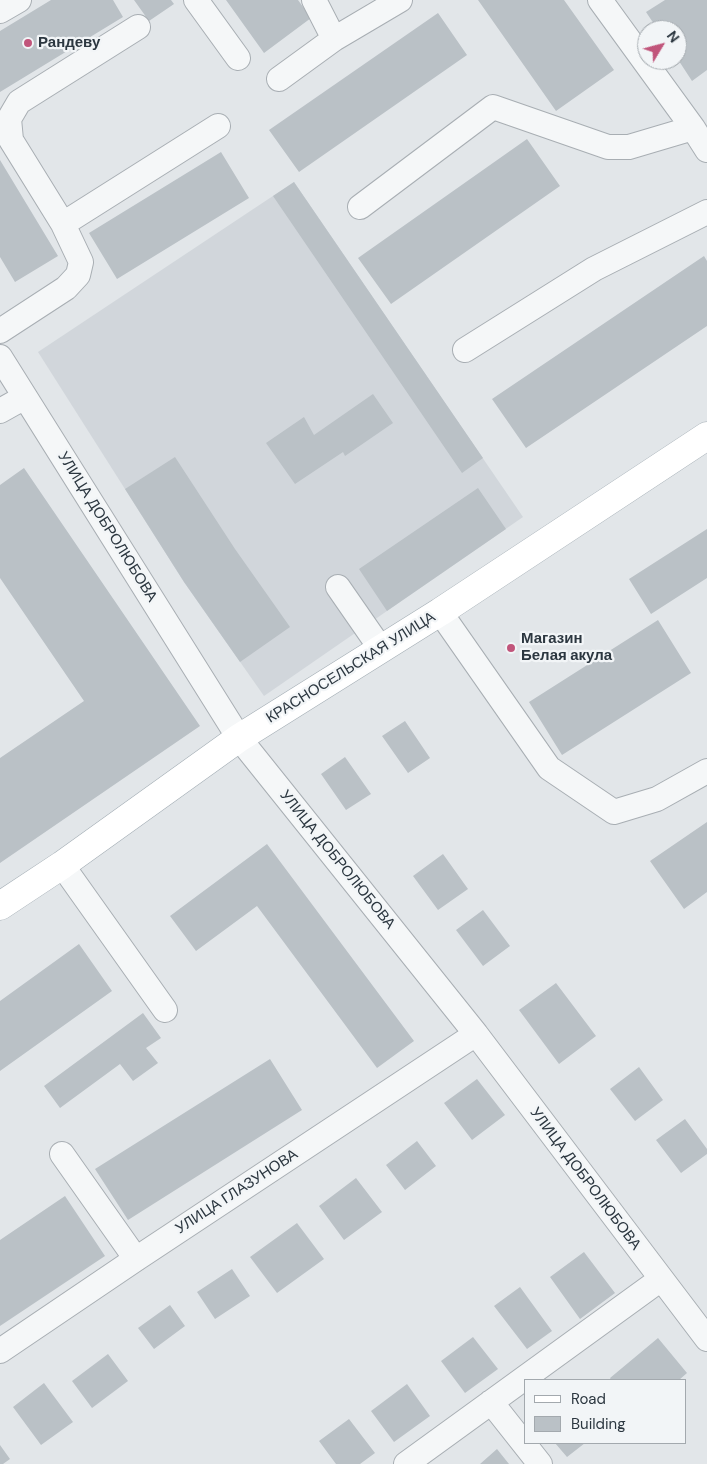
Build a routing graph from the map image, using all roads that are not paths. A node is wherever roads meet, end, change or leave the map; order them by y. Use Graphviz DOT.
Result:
graph roads {
  1 [pos="18,0"];
  2 [pos="196,0"];
  3 [pos="314,0"];
  4 [pos="400,0"];
  5 [pos="600,0"];
  6 [pos="0,11"];
  7 [pos="138,27"];
  8 [pos="334,39"];
  9 [pos="238,58"];
  10 [pos="279,79"];
  11 [pos="218,126"];
  12 [pos="693,128"];
  13 [pos="707,150"];
  14 [pos="360,207"];
  15 [pos="707,212"];
  16 [pos="63,224"];
  17 [pos="0,331"];
  18 [pos="465,350"];
  19 [pos="0,357"];
  20 [pos="25,397"];
  21 [pos="0,411"];
  22 [pos="707,436"];
  23 [pos="338,587"];
  24 [pos="440,612"];
  25 [pos="381,649"];
  26 [pos="239,738"];
  27 [pos="707,771"];
  28 [pos="62,865"];
  29 [pos="0,906"];
  30 [pos="165,1010"];
  31 [pos="476,1034"];
  32 [pos="62,1154"];
  33 [pos="136,1258"];
  34 [pos="661,1279"];
  35 [pos="707,1339"];
  36 [pos="0,1352"];
  37 [pos="491,1402"];
  38 [pos="524,1444"];
  39 [pos="524,1444"];
  40 [pos="406,1464"];
  41 [pos="540,1464"];
  1 -- 6 [label="street"];
  2 -- 9 [label="street"];
  3 -- 8 [label="street"];
  4 -- 8 [label="street"];
  5 -- 12 [label="street"];
  7 -- 16 [label="street"];
  8 -- 10 [label="street"];
  11 -- 16 [label="street"];
  12 -- 13 [label="street"];
  12 -- 14 [label="street"];
  15 -- 18 [label="street"];
  16 -- 17 [label="street"];
  19 -- 20 [label="street, УЛИЦА ДОБРОЛЮБОВА"];
  20 -- 21 [label="street"];
  20 -- 26 [label="street, УЛИЦА ДОБРОЛЮБОВА"];
  22 -- 24 [label="main road, КРАСНОСЕЛЬСКАЯ УЛИЦА"];
  23 -- 25 [label="street"];
  24 -- 25 [label="main road, КРАСНОСЕЛЬСКАЯ УЛИЦА"];
  24 -- 27 [label="street"];
  25 -- 26 [label="main road, КРАСНОСЕЛЬСКАЯ УЛИЦА"];
  26 -- 28 [label="main road, КРАСНОСЕЛЬСКАЯ УЛИЦА"];
  26 -- 31 [label="street, УЛИЦА ДОБРОЛЮБОВА"];
  28 -- 29 [label="main road, КРАСНОСЕЛЬСКАЯ УЛИЦА"];
  28 -- 30 [label="street"];
  31 -- 33 [label="street, УЛИЦА ГЛАЗУНОВА"];
  31 -- 34 [label="street, УЛИЦА ДОБРОЛЮБОВА"];
  32 -- 33 [label="street"];
  33 -- 36 [label="street, УЛИЦА ГЛАЗУНОВА"];
  34 -- 35 [label="street, УЛИЦА ДОБРОЛЮБОВА"];
  34 -- 37 [label="street"];
  37 -- 38 [label="street"];
  37 -- 40 [label="street"];
  39 -- 41 [label="street"];
}
